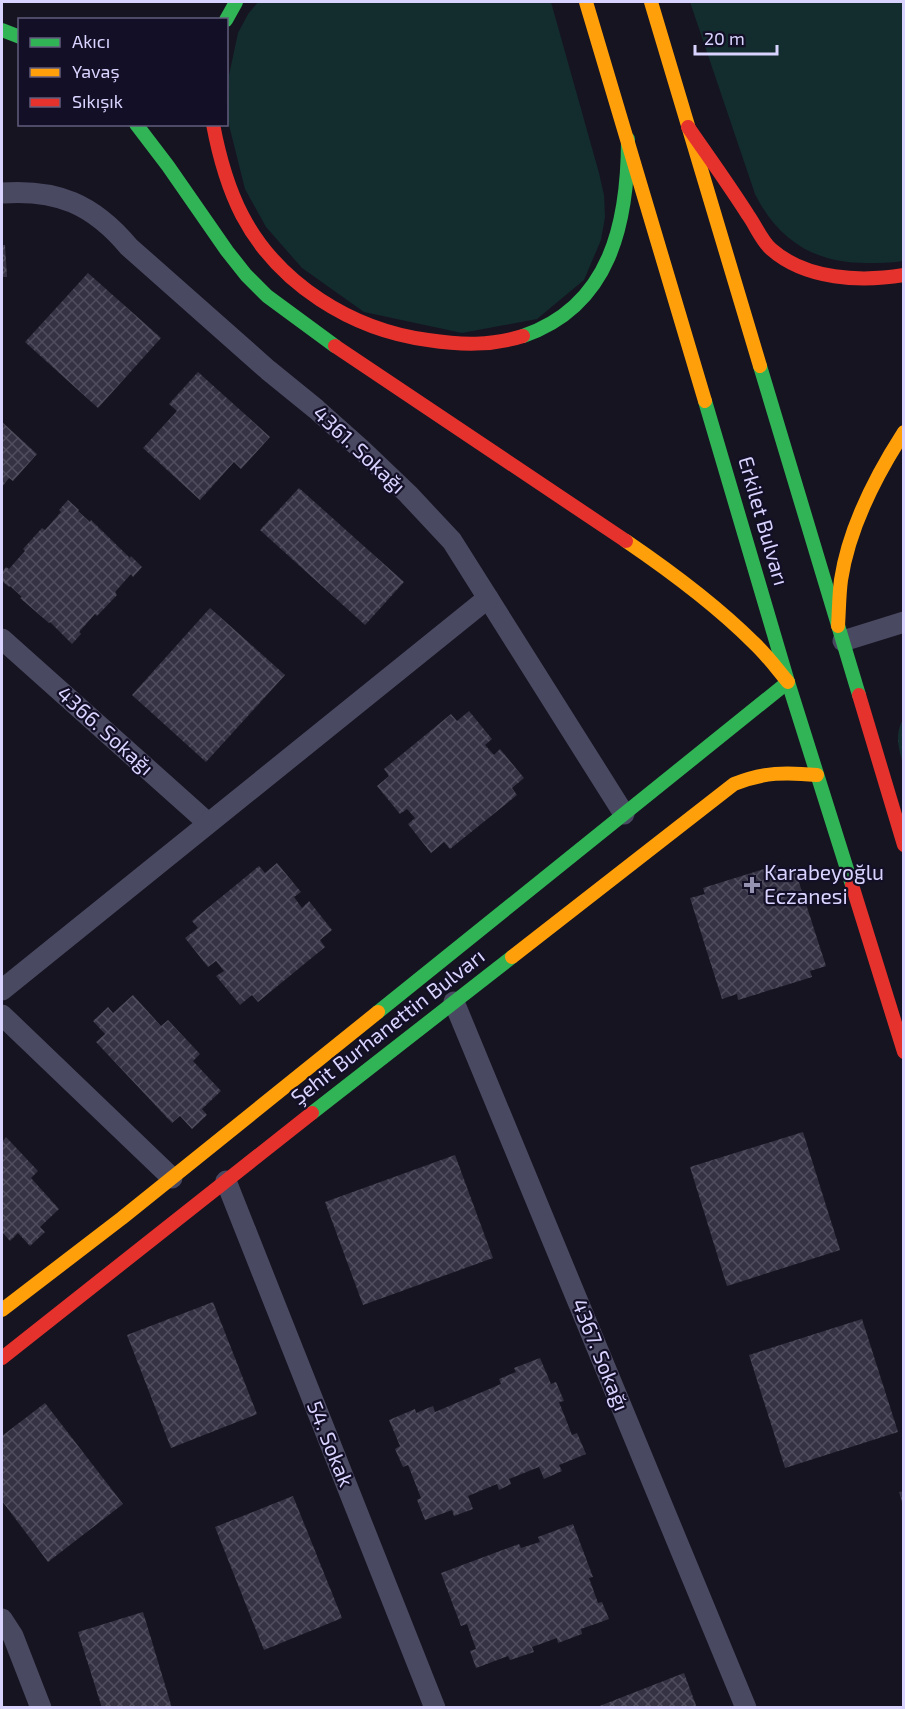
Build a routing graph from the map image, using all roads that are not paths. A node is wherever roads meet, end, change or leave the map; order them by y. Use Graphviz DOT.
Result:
graph roads {
  1 [pos="236,2"];
  2 [pos="586,2"];
  3 [pos="651,2"];
  4 [pos="227,18"];
  5 [pos="2,30"];
  6 [pos="18,36"];
  7 [pos="138,126"];
  8 [pos="213,126"];
  9 [pos="688,126"];
  10 [pos="628,139"];
  11 [pos="2,194"];
  12 [pos="903,275"];
  13 [pos="903,432"];
  14 [pos="488,598"];
  15 [pos="903,622"];
  16 [pos="841,634"];
  17 [pos="2,639"];
  18 [pos="788,682"];
  19 [pos="817,775"];
  20 [pos="624,814"];
  21 [pos="208,823"];
  22 [pos="903,845"];
  23 [pos="2,990"];
  24 [pos="454,1002"];
  25 [pos="2,1015"];
  26 [pos="903,1052"];
  27 [pos="172,1178"];
  28 [pos="226,1181"];
  29 [pos="2,1310"];
  30 [pos="2,1358"];
  31 [pos="2,1618"];
  32 [pos="41,1707"];
  33 [pos="435,1707"];
  34 [pos="746,1707"];
  1 -- 4 [label="main road"];
  2 -- 10 [label="main road, Erkilet Bulvarı"];
  3 -- 9 [label="main road, Erkilet Bulvarı"];
  5 -- 6 [label="main road"];
  7 -- 18 [label="main road"];
  8 -- 10 [label="main road"];
  9 -- 12 [label="main road"];
  9 -- 16 [label="main road, Erkilet Bulvarı"];
  10 -- 18 [label="main road, Erkilet Bulvarı"];
  11 -- 14 [label="street, 4361. Sokağı"];
  13 -- 16 [label="main road"];
  14 -- 20 [label="street, 4361. Sokağı"];
  14 -- 21 [label="street"];
  15 -- 16 [label="street"];
  16 -- 22 [label="main road, Erkilet Bulvarı"];
  17 -- 21 [label="street, 4366. Sokağı"];
  18 -- 19 [label="main road, Erkilet Bulvarı"];
  18 -- 20 [label="main road, Şehit Burhanettin Bulvarı"];
  19 -- 24 [label="main road, Şehit Burhanettin Bulvarı"];
  19 -- 26 [label="main road, Erkilet Bulvarı"];
  20 -- 27 [label="main road, Şehit Burhanettin Bulvarı"];
  21 -- 23 [label="street"];
  24 -- 28 [label="main road, Şehit Burhanettin Bulvarı"];
  24 -- 34 [label="street, 4367. Sokağı"];
  25 -- 27 [label="street"];
  27 -- 28 [label="main road"];
  27 -- 29 [label="main road, Şehit Burhanettin Bulvarı"];
  28 -- 30 [label="main road, Şehit Burhanettin Bulvarı"];
  28 -- 33 [label="street, 54. Sokak"];
  31 -- 32 [label="street"];
}
